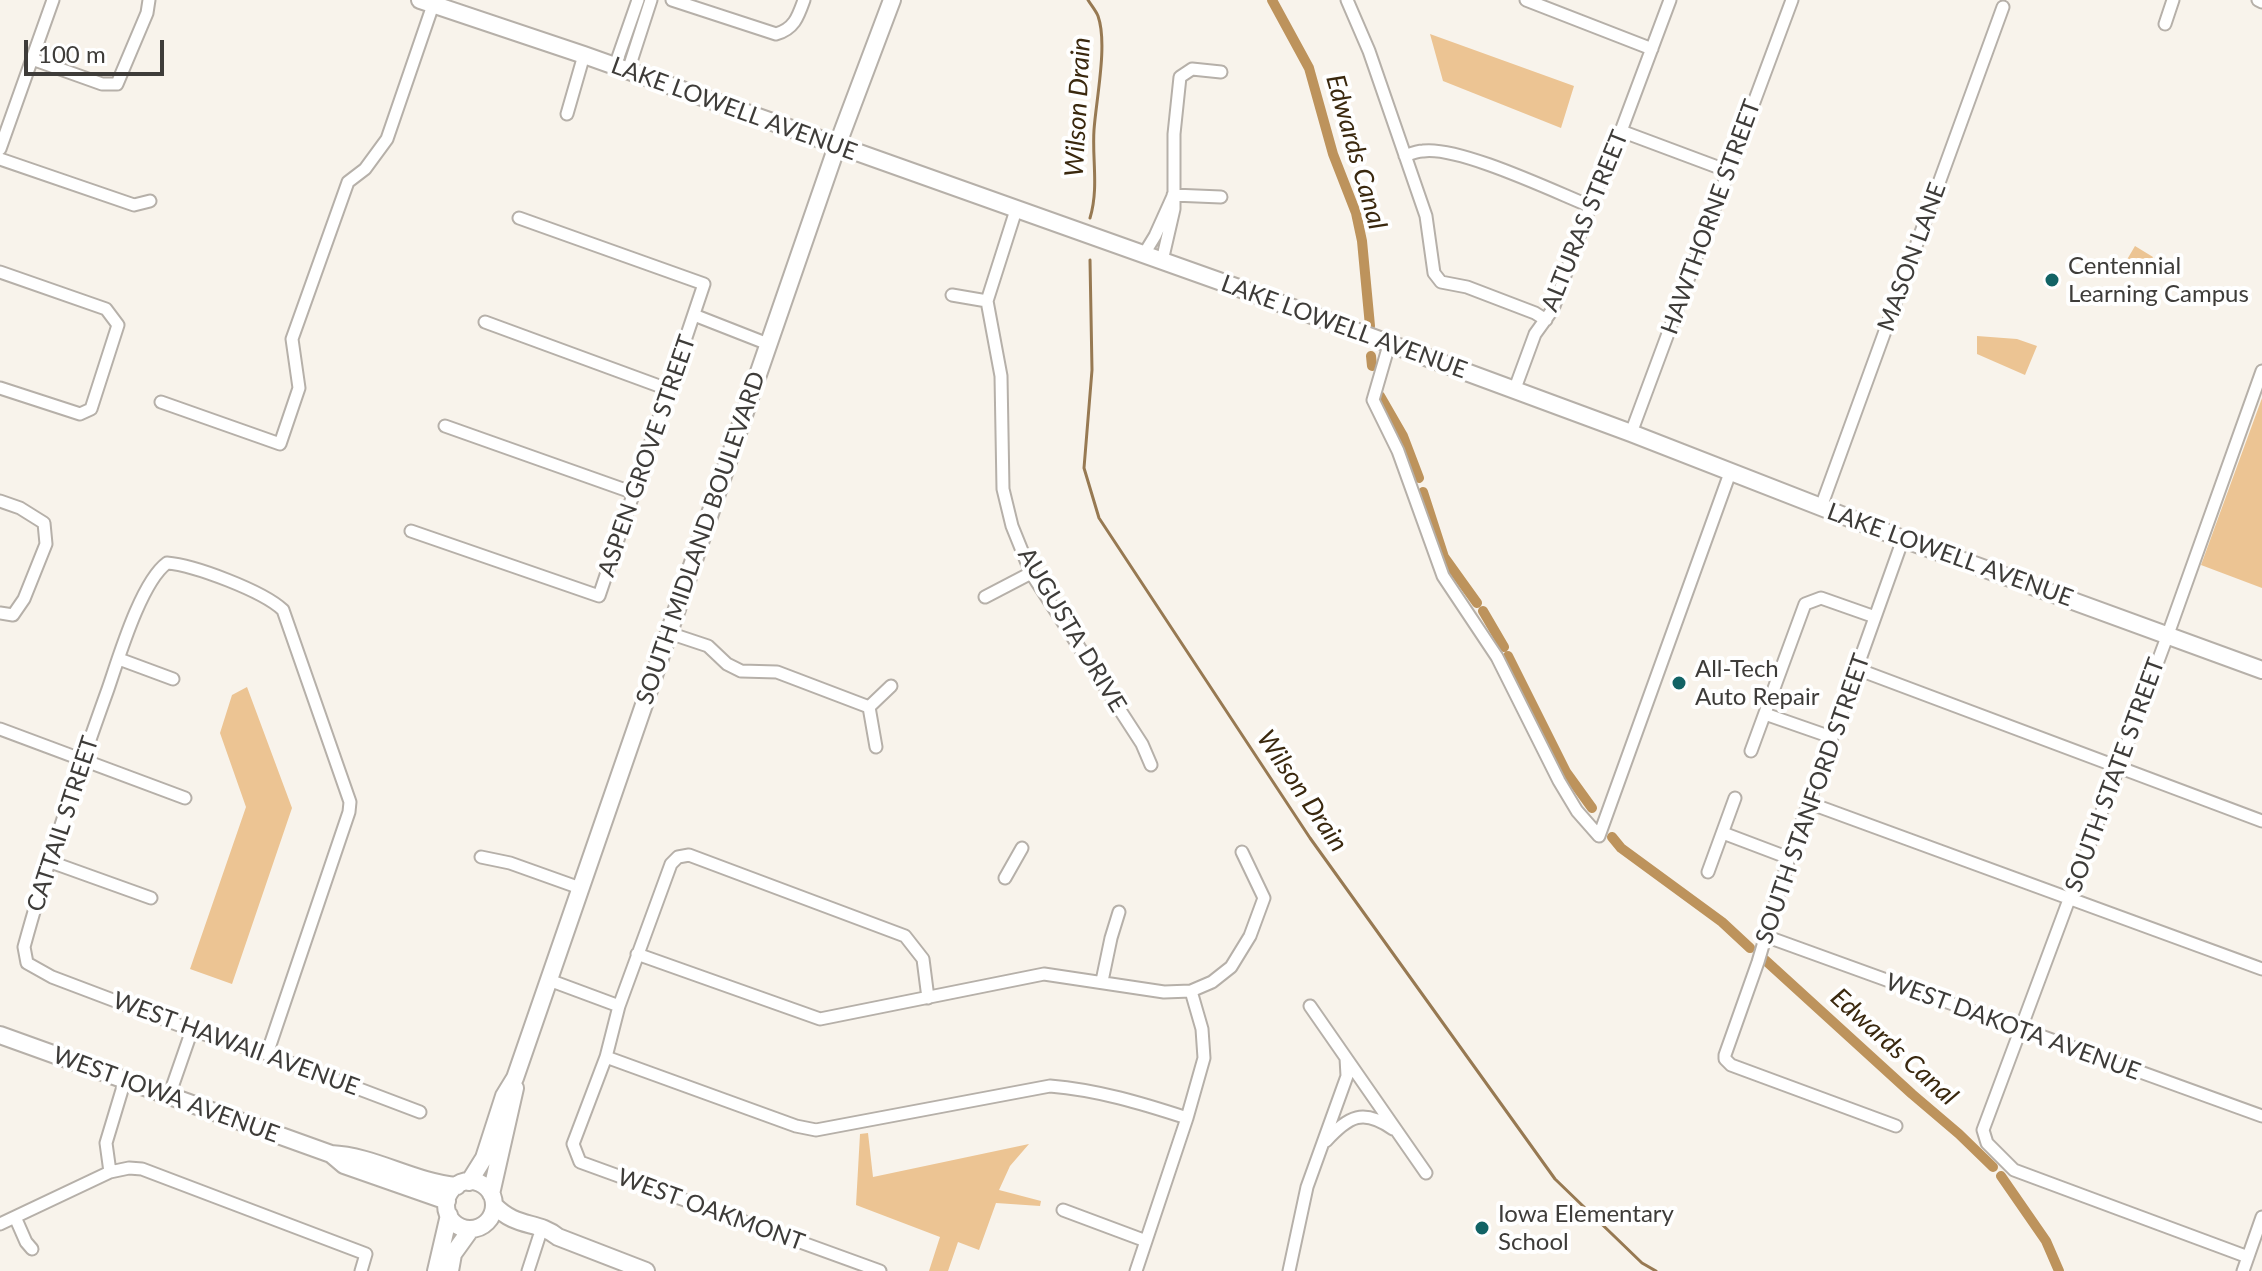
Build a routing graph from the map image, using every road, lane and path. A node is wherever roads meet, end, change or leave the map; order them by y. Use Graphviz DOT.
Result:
graph roads {
  1 [pos="53,0"];
  2 [pos="149,0"];
  3 [pos="638,0"];
  4 [pos="651,0"];
  5 [pos="672,0"];
  6 [pos="804,0"];
  7 [pos="892,0"];
  8 [pos="1347,0"];
  9 [pos="1526,0"];
  10 [pos="1670,0"];
  11 [pos="1792,0"];
  12 [pos="2173,0"];
  13 [pos="427,2"];
  14 [pos="2003,7"];
  15 [pos="2165,24"];
  16 [pos="1652,49"];
  17 [pos="584,55"];
  18 [pos="32,59"];
  19 [pos="622,68"];
  20 [pos="1221,72"];
  21 [pos="567,114"];
  22 [pos="1621,131"];
  23 [pos="837,146"];
  24 [pos="0,149"];
  25 [pos="1405,156"];
  26 [pos="0,159"];
  27 [pos="1728,171"];
  28 [pos="1173,195"];
  29 [pos="1221,197"];
  30 [pos="150,201"];
  31 [pos="1590,206"];
  32 [pos="1016,210"];
  33 [pos="519,218"];
  34 [pos="1144,254"];
  35 [pos="1162,261"];
  36 [pos="0,272"];
  37 [pos="952,295"];
  38 [pos="987,301"];
  39 [pos="694,315"];
  40 [pos="1546,320"];
  41 [pos="485,322"];
  42 [pos="768,344"];
  43 [pos="1389,345"];
  44 [pos="2262,371"];
  45 [pos="0,388"];
  46 [pos="670,390"];
  47 [pos="1514,391"];
  48 [pos="161,402"];
  49 [pos="445,426"];
  50 [pos="1631,433"];
  51 [pos="1730,473"];
  52 [pos="634,493"];
  53 [pos="0,501"];
  54 [pos="1821,507"];
  55 [pos="411,531"];
  56 [pos="1903,539"];
  57 [pos="1031,573"];
  58 [pos="985,597"];
  59 [pos="0,613"];
  60 [pos="1875,617"];
  61 [pos="669,633"];
  62 [pos="2167,637"];
  63 [pos="119,659"];
  64 [pos="1857,669"];
  65 [pos="2262,670"];
  66 [pos="173,679"];
  67 [pos="891,686"];
  68 [pos="869,707"];
  69 [pos="1765,714"];
  70 [pos="0,729"];
  71 [pos="1831,737"];
  72 [pos="876,747"];
  73 [pos="1751,751"];
  74 [pos="83,759"];
  75 [pos="1151,765"];
  76 [pos="2118,767"];
  77 [pos="185,798"];
  78 [pos="1735,798"];
  79 [pos="1809,803"];
  80 [pos="2262,821"];
  81 [pos="1723,833"];
  82 [pos="1022,848"];
  83 [pos="1242,852"];
  84 [pos="481,857"];
  85 [pos="1789,858"];
  86 [pos="48,861"];
  87 [pos="1708,872"];
  88 [pos="1005,878"];
  89 [pos="580,888"];
  90 [pos="151,898"];
  91 [pos="2069,899"];
  92 [pos="1119,912"];
  93 [pos="1765,936"];
  94 [pos="637,954"];
  95 [pos="2262,969"];
  96 [pos="52,977"];
  97 [pos="549,980"];
  98 [pos="1102,981"];
  99 [pos="1191,991"];
  100 [pos="928,998"];
  101 [pos="619,1006"];
  102 [pos="1310,1006"];
  103 [pos="192,1030"];
  104 [pos="2021,1030"];
  105 [pos="0,1035"];
  106 [pos="267,1054"];
  107 [pos="606,1057"];
  108 [pos="1346,1058"];
  109 [pos="515,1078"];
  110 [pos="125,1080"];
  111 [pos="169,1096"];
  112 [pos="420,1112"];
  113 [pos="2262,1116"];
  114 [pos="1187,1118"];
  115 [pos="1896,1126"];
  116 [pos="1400,1134"];
  117 [pos="1321,1147"];
  118 [pos="331,1154"];
  119 [pos="110,1172"];
  120 [pos="1426,1173"];
  121 [pos="463,1184"];
  122 [pos="493,1199"];
  123 [pos="448,1208"];
  124 [pos="1063,1210"];
  125 [pos="15,1217"];
  126 [pos="2262,1217"];
  127 [pos="0,1224"];
  128 [pos="478,1226"];
  129 [pos="539,1237"];
  130 [pos="558,1237"];
  131 [pos="1146,1241"];
  132 [pos="32,1249"];
  133 [pos="2248,1257"];
  134 [pos="361,1271"];
  135 [pos="436,1271"];
  136 [pos="450,1271"];
  137 [pos="528,1271"];
  138 [pos="646,1271"];
  139 [pos="880,1271"];
  140 [pos="1136,1271"];
  141 [pos="1289,1271"];
  142 [pos="2243,1271"];
  1 -- 18 [label="street"];
  2 -- 18 [label="street"];
  3 -- 19 [label="street"];
  4 -- 19 [label="street"];
  5 -- 6 [label="street"];
  7 -- 23 [label="main road, SOUTH MIDLAND BOULEVARD"];
  8 -- 25 [label="street"];
  9 -- 16 [label="street"];
  10 -- 16 [label="street, ALTURAS STREET"];
  11 -- 27 [label="street, HAWTHORNE STREET"];
  12 -- 15 [label="street"];
  13 -- 17 [label="main road, LAKE LOWELL AVENUE"];
  13 -- 48 [label="street"];
  14 -- 54 [label="street, MASON LANE"];
  16 -- 22 [label="street, ALTURAS STREET"];
  17 -- 19 [label="main road, LAKE LOWELL AVENUE"];
  17 -- 21 [label="street"];
  18 -- 24 [label="street"];
  19 -- 23 [label="main road, LAKE LOWELL AVENUE"];
  20 -- 28 [label="street"];
  22 -- 27 [label="street"];
  22 -- 31 [label="street, ALTURAS STREET"];
  23 -- 32 [label="main road, LAKE LOWELL AVENUE"];
  23 -- 42 [label="main road, SOUTH MIDLAND BOULEVARD"];
  25 -- 31 [label="street"];
  25 -- 40 [label="street"];
  26 -- 30 [label="street"];
  27 -- 50 [label="street, HAWTHORNE STREET"];
  28 -- 29 [label="street"];
  28 -- 34 [label="street"];
  28 -- 35 [label="street"];
  31 -- 40 [label="street, ALTURAS STREET"];
  32 -- 34 [label="main road, LAKE LOWELL AVENUE"];
  32 -- 38 [label="street, AUGUSTA DRIVE"];
  33 -- 39 [label="street, ASPEN GROVE STREET"];
  34 -- 35 [label="main road, LAKE LOWELL AVENUE"];
  35 -- 43 [label="main road, LAKE LOWELL AVENUE"];
  36 -- 45 [label="street"];
  37 -- 38 [label="street"];
  38 -- 57 [label="street, AUGUSTA DRIVE"];
  39 -- 42 [label="street, ASPEN GROVE STREET"];
  39 -- 46 [label="street, ASPEN GROVE STREET"];
  40 -- 47 [label="street, ALTURAS STREET"];
  41 -- 46 [label="street"];
  42 -- 61 [label="main road, SOUTH MIDLAND BOULEVARD"];
  43 -- 47 [label="main road, LAKE LOWELL AVENUE"];
  43 -- 51 [label="street"];
  44 -- 62 [label="street, SOUTH STATE STREET"];
  46 -- 52 [label="street, ASPEN GROVE STREET"];
  47 -- 50 [label="main road, LAKE LOWELL AVENUE"];
  49 -- 52 [label="street"];
  50 -- 51 [label="main road, LAKE LOWELL AVENUE"];
  51 -- 54 [label="main road, LAKE LOWELL AVENUE"];
  52 -- 55 [label="street, ASPEN GROVE STREET"];
  53 -- 59 [label="street"];
  54 -- 56 [label="main road, LAKE LOWELL AVENUE"];
  56 -- 60 [label="street, SOUTH STANFORD STREET"];
  56 -- 62 [label="main road, LAKE LOWELL AVENUE"];
  57 -- 58 [label="street"];
  57 -- 75 [label="street, AUGUSTA DRIVE"];
  60 -- 64 [label="street, SOUTH STANFORD STREET"];
  60 -- 69 [label="street"];
  61 -- 68 [label="street"];
  61 -- 89 [label="main road, SOUTH MIDLAND BOULEVARD"];
  62 -- 65 [label="main road, LAKE LOWELL AVENUE"];
  62 -- 76 [label="street, SOUTH STATE STREET"];
  63 -- 66 [label="street"];
  63 -- 74 [label="street, CATTAIL STREET"];
  63 -- 106 [label="street, CATTAIL STREET"];
  64 -- 71 [label="street, SOUTH STANFORD STREET"];
  64 -- 76 [label="street"];
  67 -- 68 [label="street"];
  68 -- 72 [label="street"];
  69 -- 71 [label="street"];
  69 -- 73 [label="street"];
  70 -- 74 [label="street"];
  71 -- 79 [label="street, SOUTH STANFORD STREET"];
  74 -- 77 [label="street"];
  74 -- 86 [label="street, CATTAIL STREET"];
  76 -- 80 [label="street"];
  76 -- 91 [label="street, SOUTH STATE STREET"];
  78 -- 81 [label="street"];
  79 -- 85 [label="street, SOUTH STANFORD STREET"];
  79 -- 91 [label="street"];
  81 -- 85 [label="street"];
  81 -- 87 [label="street"];
  82 -- 88 [label="street"];
  83 -- 99 [label="street"];
  84 -- 89 [label="street"];
  85 -- 93 [label="street, SOUTH STANFORD STREET"];
  86 -- 90 [label="street"];
  86 -- 96 [label="street, CATTAIL STREET"];
  89 -- 97 [label="main road, SOUTH MIDLAND BOULEVARD"];
  91 -- 95 [label="street"];
  91 -- 104 [label="street, SOUTH STATE STREET"];
  92 -- 98 [label="street"];
  93 -- 104 [label="street, WEST DAKOTA AVENUE"];
  93 -- 115 [label="street, SOUTH STANFORD STREET"];
  94 -- 100 [label="street"];
  94 -- 100 [label="street"];
  94 -- 101 [label="street"];
  96 -- 103 [label="street, WEST HAWAII AVENUE"];
  97 -- 101 [label="street"];
  97 -- 109 [label="main road, SOUTH MIDLAND BOULEVARD"];
  98 -- 99 [label="street"];
  98 -- 100 [label="street"];
  99 -- 114 [label="street"];
  101 -- 107 [label="street"];
  102 -- 108 [label="street"];
  103 -- 106 [label="street, WEST HAWAII AVENUE"];
  103 -- 111 [label="street"];
  104 -- 113 [label="street, WEST DAKOTA AVENUE"];
  104 -- 133 [label="street, SOUTH STATE STREET"];
  105 -- 110 [label="main road, WEST IOWA AVENUE"];
  106 -- 112 [label="street, WEST HAWAII AVENUE"];
  107 -- 114 [label="street"];
  107 -- 139 [label="street, WEST OAKMONT"];
  108 -- 116 [label="street"];
  108 -- 117 [label="street"];
  109 -- 121 [label="main road, SOUTH MIDLAND BOULEVARD"];
  109 -- 122 [label="main road, SOUTH MIDLAND BOULEVARD"];
  110 -- 111 [label="main road, WEST IOWA AVENUE"];
  110 -- 119 [label="street"];
  111 -- 118 [label="main road, WEST IOWA AVENUE"];
  114 -- 131 [label="street"];
  116 -- 117 [label="street"];
  116 -- 120 [label="street"];
  117 -- 141 [label="street"];
  118 -- 121 [label="main road, WEST IOWA AVENUE"];
  118 -- 123 [label="main road, WEST IOWA AVENUE"];
  119 -- 125 [label="street"];
  119 -- 134 [label="street"];
  121 -- 122 [label="main road"];
  121 -- 123 [label="main road"];
  122 -- 128 [label="main road"];
  122 -- 130 [label="main road"];
  123 -- 128 [label="main road"];
  123 -- 135 [label="main road"];
  124 -- 131 [label="street"];
  125 -- 127 [label="street"];
  125 -- 132 [label="street"];
  126 -- 133 [label="street"];
  128 -- 129 [label="main road"];
  128 -- 136 [label="main road"];
  129 -- 130 [label="main road"];
  129 -- 137 [label="street"];
  130 -- 138 [label="main road"];
  131 -- 140 [label="street"];
  133 -- 142 [label="street"];
}
